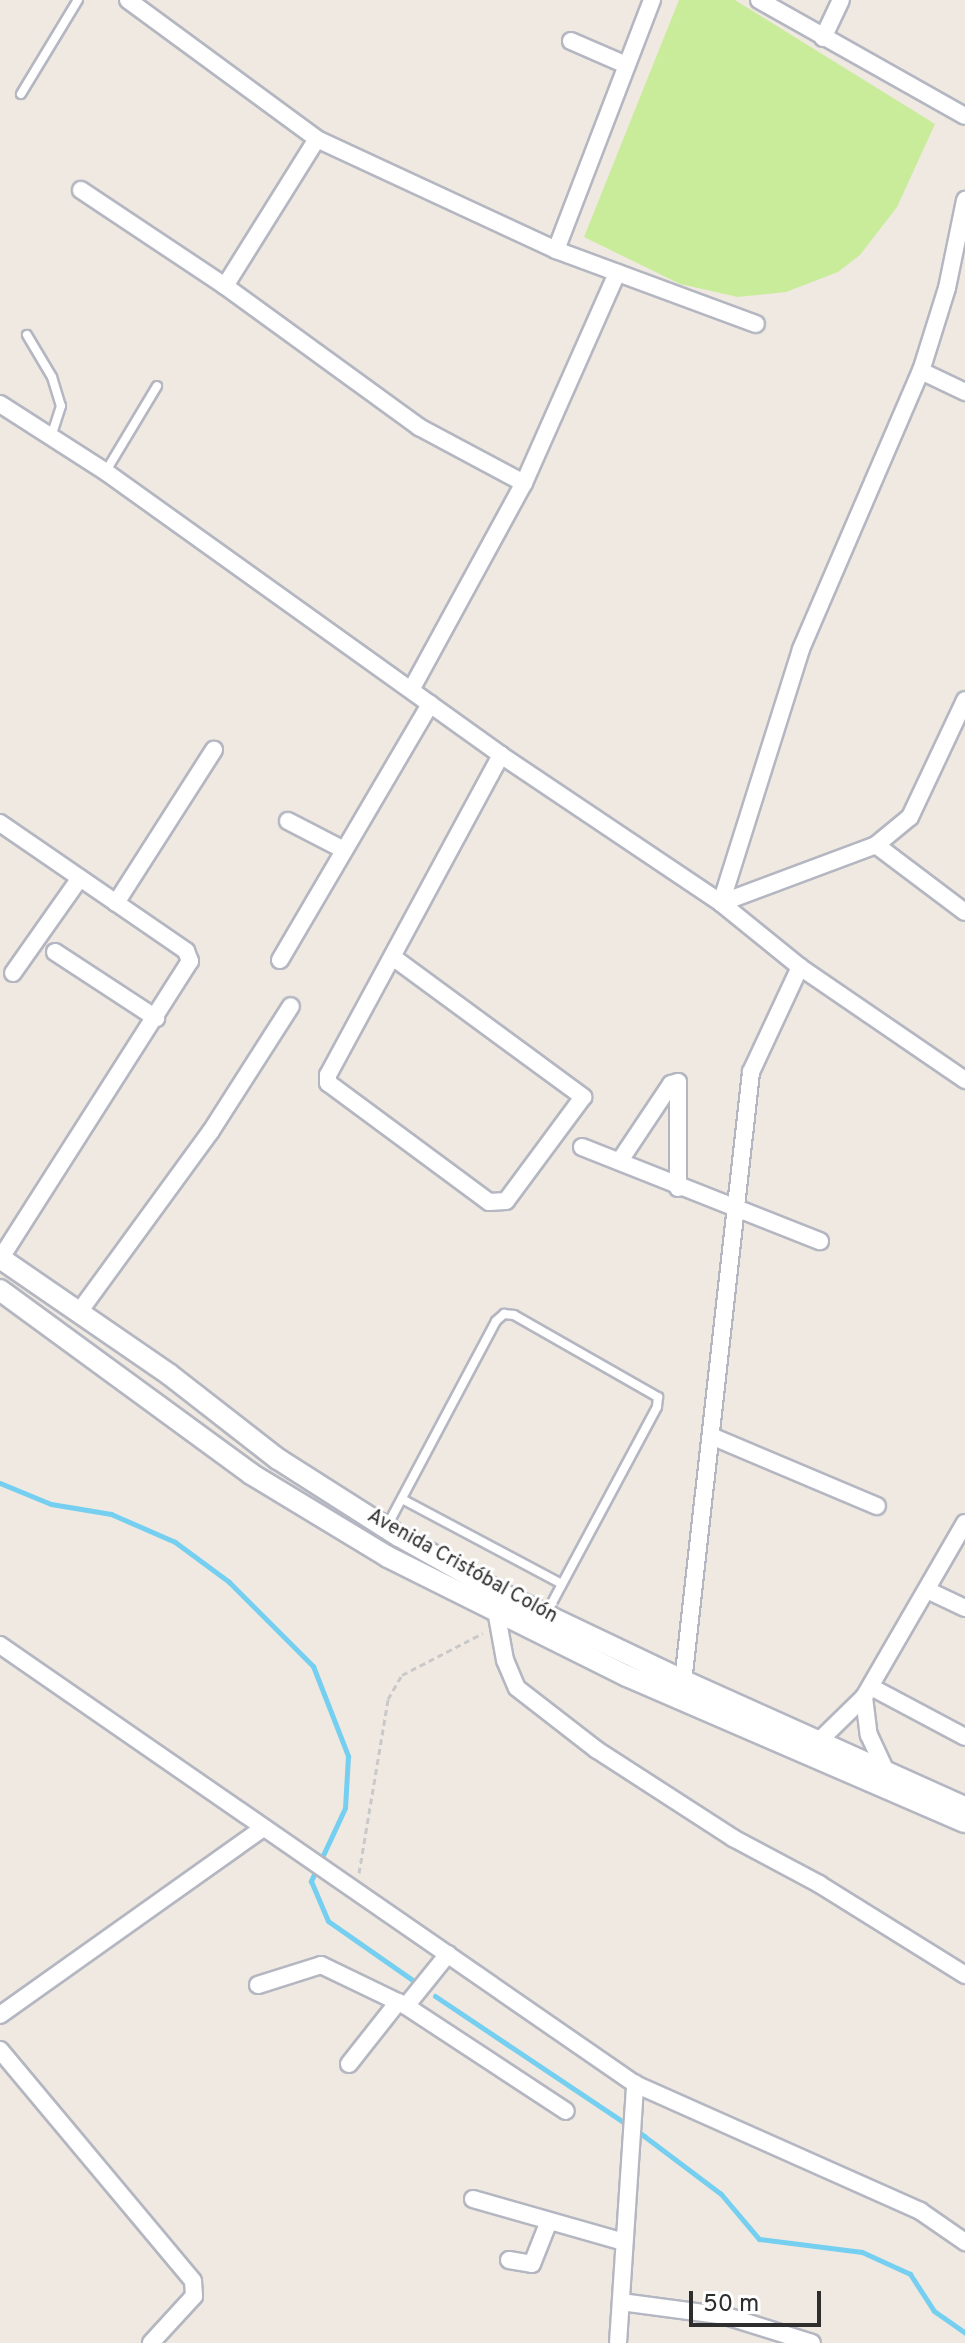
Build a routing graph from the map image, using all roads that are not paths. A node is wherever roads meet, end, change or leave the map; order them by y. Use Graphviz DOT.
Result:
graph roads {
  1 [pos="78,0"];
  2 [pos="128,0"];
  3 [pos="652,0"];
  4 [pos="759,0"];
  5 [pos="841,0"];
  6 [pos="823,38"];
  7 [pos="571,41"];
  8 [pos="624,64"];
  9 [pos="21,94"];
  10 [pos="965,116"];
  11 [pos="317,139"];
  12 [pos="81,190"];
  13 [pos="965,200"];
  14 [pos="556,250"];
  15 [pos="617,273"];
  16 [pos="225,286"];
  17 [pos="756,324"];
  18 [pos="27,335"];
  19 [pos="921,371"];
  20 [pos="157,386"];
  21 [pos="965,392"];
  22 [pos="0,404"];
  23 [pos="51,437"];
  24 [pos="106,472"];
  25 [pos="524,483"];
  26 [pos="411,690"];
  27 [pos="965,700"];
  28 [pos="430,704"];
  29 [pos="214,750"];
  30 [pos="501,755"];
  31 [pos="288,821"];
  32 [pos="0,823"];
  33 [pos="876,845"];
  34 [pos="344,850"];
  35 [pos="80,878"];
  36 [pos="116,903"];
  37 [pos="721,903"];
  38 [pos="965,912"];
  39 [pos="55,952"];
  40 [pos="394,958"];
  41 [pos="280,960"];
  42 [pos="800,967"];
  43 [pos="13,973"];
  44 [pos="291,1006"];
  45 [pos="156,1018"];
  46 [pos="965,1080"];
  47 [pos="582,1147"];
  48 [pos="621,1159"];
  49 [pos="678,1188"];
  50 [pos="734,1207"];
  51 [pos="820,1241"];
  52 [pos="0,1258"];
  53 [pos="0,1290"];
  54 [pos="79,1312"];
  55 [pos="711,1436"];
  56 [pos="402,1499"];
  57 [pos="877,1506"];
  58 [pos="965,1523"];
  59 [pos="386,1528"];
  60 [pos="562,1584"];
  61 [pos="927,1590"];
  62 [pos="965,1608"];
  63 [pos="546,1615"];
  64 [pos="497,1621"];
  65 [pos="0,1645"];
  66 [pos="682,1690"];
  67 [pos="868,1692"];
  68 [pos="965,1737"];
  69 [pos="821,1739"];
  70 [pos="886,1771"];
  71 [pos="965,1807"];
  72 [pos="965,1822"];
  73 [pos="263,1828"];
  74 [pos="448,1954"];
  75 [pos="965,1975"];
  76 [pos="258,1985"];
  77 [pos="402,2004"];
  78 [pos="0,2015"];
  79 [pos="0,2050"];
  80 [pos="349,2064"];
  81 [pos="635,2084"];
  82 [pos="566,2111"];
  83 [pos="473,2199"];
  84 [pos="549,2221"];
  85 [pos="624,2242"];
  86 [pos="965,2242"];
  87 [pos="509,2260"];
  88 [pos="621,2302"];
  89 [pos="151,2343"];
  90 [pos="618,2343"];
  91 [pos="812,2343"];
  1 -- 9 [label="lane"];
  2 -- 11 [label="street"];
  3 -- 8 [label="street"];
  4 -- 6 [label="street"];
  5 -- 6 [label="street"];
  6 -- 10 [label="street"];
  7 -- 8 [label="street"];
  8 -- 14 [label="street"];
  11 -- 14 [label="street"];
  11 -- 16 [label="street"];
  12 -- 16 [label="street"];
  13 -- 19 [label="street"];
  14 -- 15 [label="street"];
  15 -- 17 [label="street"];
  15 -- 25 [label="street"];
  16 -- 25 [label="street"];
  18 -- 23 [label="lane"];
  19 -- 21 [label="street"];
  19 -- 37 [label="street"];
  20 -- 24 [label="lane"];
  22 -- 23 [label="street"];
  23 -- 24 [label="street"];
  24 -- 26 [label="street"];
  25 -- 26 [label="street"];
  26 -- 28 [label="street"];
  27 -- 33 [label="street"];
  28 -- 30 [label="street"];
  28 -- 34 [label="street"];
  29 -- 36 [label="street"];
  30 -- 37 [label="street"];
  30 -- 40 [label="street"];
  31 -- 34 [label="street"];
  32 -- 35 [label="street"];
  33 -- 37 [label="street"];
  33 -- 38 [label="street"];
  34 -- 41 [label="street"];
  35 -- 36 [label="street"];
  35 -- 43 [label="street"];
  36 -- 45 [label="street"];
  37 -- 42 [label="street"];
  39 -- 45 [label="street"];
  40 -- 40 [label="street"];
  42 -- 46 [label="street"];
  42 -- 50 [label="street"];
  44 -- 54 [label="street"];
  45 -- 52 [label="street"];
  47 -- 48 [label="street"];
  48 -- 49 [label="street"];
  48 -- 49 [label="street"];
  49 -- 50 [label="street"];
  50 -- 51 [label="street"];
  50 -- 55 [label="street"];
  52 -- 54 [label="street, Avenida Cristóbal Colón"];
  53 -- 64 [label="street, Avenida Cristóbal Colón"];
  54 -- 59 [label="street, Avenida Cristóbal Colón"];
  55 -- 57 [label="street"];
  55 -- 66 [label="street"];
  56 -- 59 [label="lane"];
  56 -- 60 [label="lane"];
  56 -- 60 [label="lane"];
  58 -- 61 [label="street"];
  59 -- 63 [label="street, Avenida Cristóbal Colón"];
  60 -- 63 [label="lane"];
  61 -- 62 [label="street"];
  61 -- 67 [label="street"];
  63 -- 66 [label="street, Avenida Cristóbal Colón"];
  64 -- 66 [label="street, Avenida Cristóbal Colón"];
  64 -- 75 [label="street"];
  65 -- 73 [label="street"];
  66 -- 69 [label="street, Avenida Cristóbal Colón"];
  66 -- 72 [label="street, Avenida Cristóbal Colón"];
  67 -- 68 [label="street"];
  67 -- 69 [label="street"];
  67 -- 70 [label="street"];
  69 -- 70 [label="street, Avenida Cristóbal Colón"];
  70 -- 71 [label="street, Avenida Cristóbal Colón"];
  73 -- 74 [label="street"];
  73 -- 78 [label="street"];
  74 -- 77 [label="street"];
  74 -- 81 [label="street"];
  76 -- 77 [label="street"];
  77 -- 80 [label="street"];
  77 -- 82 [label="street"];
  79 -- 89 [label="street"];
  81 -- 85 [label="street"];
  81 -- 86 [label="street"];
  83 -- 84 [label="street"];
  84 -- 85 [label="street"];
  84 -- 87 [label="street"];
  85 -- 88 [label="street"];
  88 -- 90 [label="street"];
  88 -- 91 [label="street"];
}
